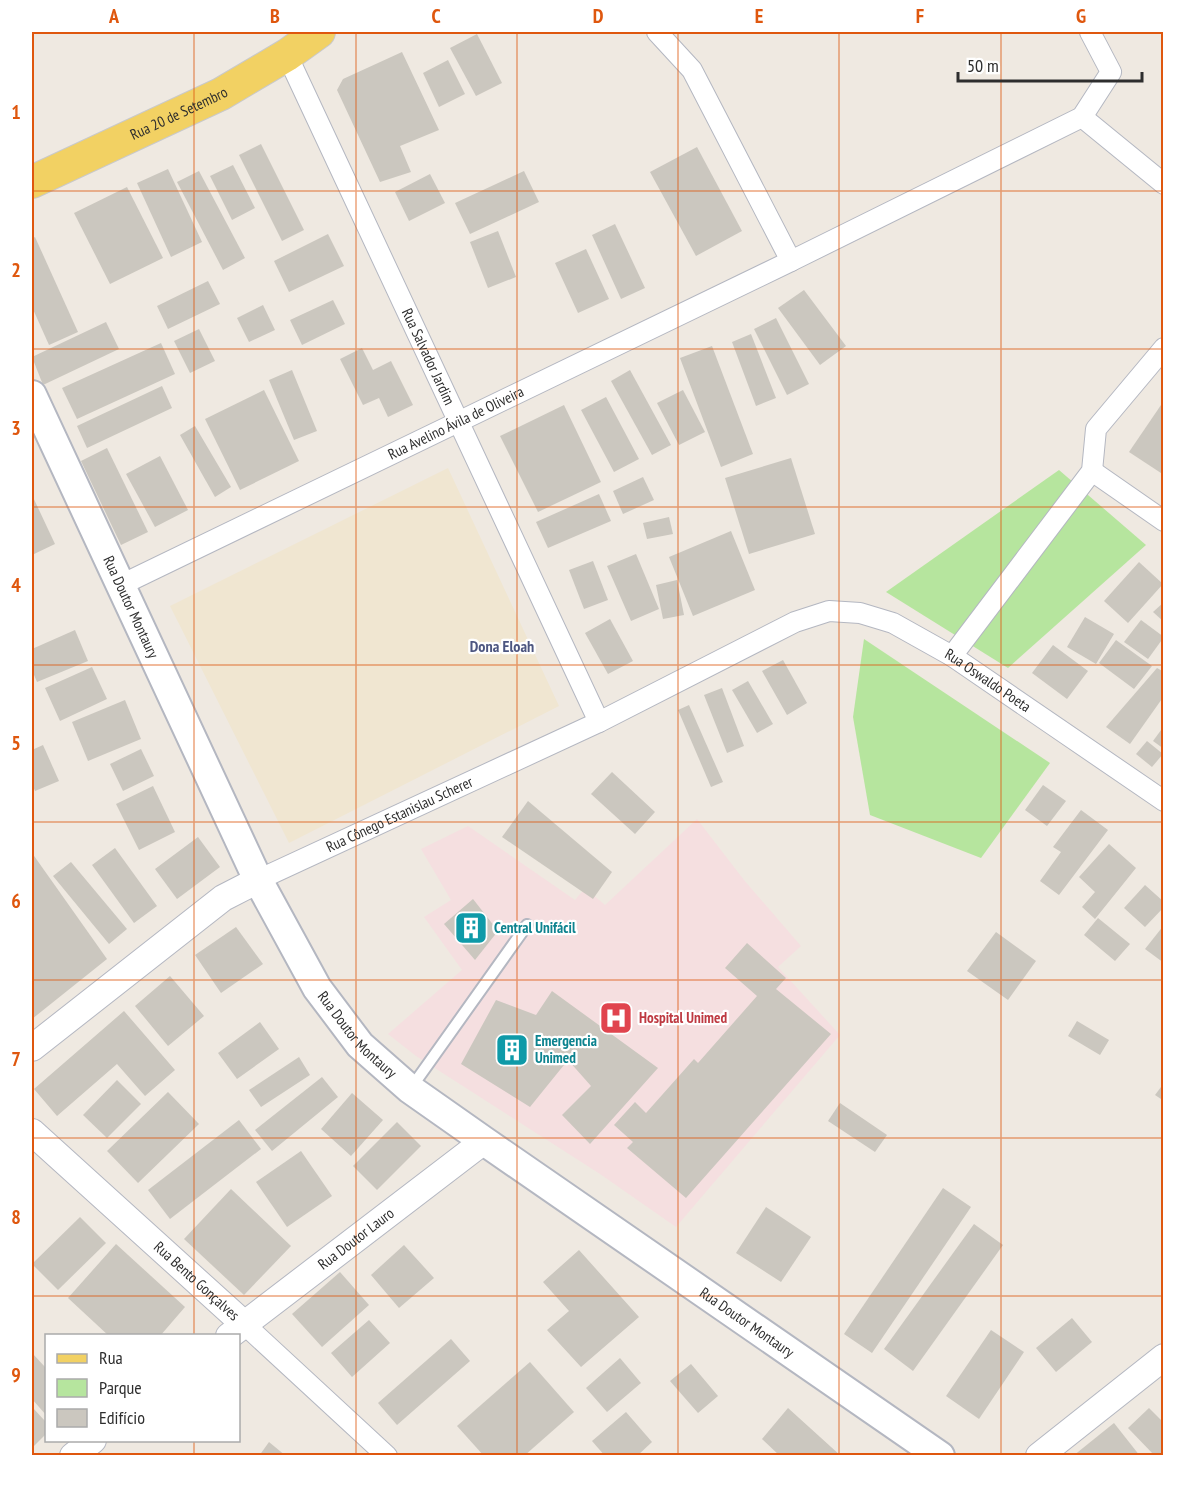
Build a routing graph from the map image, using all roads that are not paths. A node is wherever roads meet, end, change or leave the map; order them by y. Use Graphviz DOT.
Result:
graph roads {
  1 [pos="320,32"];
  2 [pos="657,32"];
  3 [pos="1089,32"];
  4 [pos="287,55"];
  5 [pos="1082,117"];
  6 [pos="32,182"];
  7 [pos="1164,184"];
  8 [pos="791,261"];
  9 [pos="1164,348"];
  10 [pos="32,395"];
  11 [pos="460,423"];
  12 [pos="1092,471"];
  13 [pos="1164,521"];
  14 [pos="121,585"];
  15 [pos="795,621"];
  16 [pos="952,656"];
  17 [pos="599,722"];
  18 [pos="1164,801"];
  19 [pos="258,880"];
  20 [pos="527,925"];
  21 [pos="32,1048"];
  22 [pos="410,1089"];
  23 [pos="32,1132"];
  24 [pos="484,1142"];
  25 [pos="236,1330"];
  26 [pos="1164,1357"];
  27 [pos="90,1442"];
  28 [pos="935,1454"];
  29 [pos="73,1455"];
  30 [pos="387,1455"];
  31 [pos="1039,1455"];
  1 -- 4 [label="main road, Rua 20 de Setembro"];
  2 -- 8 [label="street"];
  3 -- 5 [label="street"];
  4 -- 6 [label="main road, Rua 20 de Setembro"];
  4 -- 11 [label="street, Rua Salvador Jardim"];
  5 -- 7 [label="street"];
  5 -- 8 [label="street, Rua Avelino Ávila de Oliveira"];
  8 -- 11 [label="street, Rua Avelino Ávila de Oliveira"];
  9 -- 12 [label="street"];
  10 -- 14 [label="main road, Rua Doutor Montaury"];
  11 -- 14 [label="street, Rua Avelino Ávila de Oliveira"];
  11 -- 17 [label="street, Rua Salvador Jardim"];
  12 -- 13 [label="street"];
  12 -- 16 [label="street"];
  14 -- 19 [label="main road, Rua Doutor Montaury"];
  15 -- 16 [label="street, Rua Oswaldo Poeta"];
  15 -- 17 [label="street, Rua Cônego Estanislau Scherer"];
  16 -- 18 [label="street, Rua Oswaldo Poeta"];
  17 -- 19 [label="street, Rua Cônego Estanislau Scherer"];
  19 -- 21 [label="street, Rua Cônego Estanislau Scherer"];
  19 -- 22 [label="main road, Rua Doutor Montaury"];
  20 -- 22 [label="lane"];
  22 -- 24 [label="main road, Rua Doutor Montaury"];
  23 -- 25 [label="street, Rua Bento Gonçalves"];
  24 -- 25 [label="street, Rua Doutor Lauro"];
  24 -- 28 [label="main road, Rua Doutor Montaury"];
  25 -- 30 [label="street, Rua Bento Gonçalves"];
  26 -- 31 [label="street"];
  27 -- 29 [label="street"];
}
